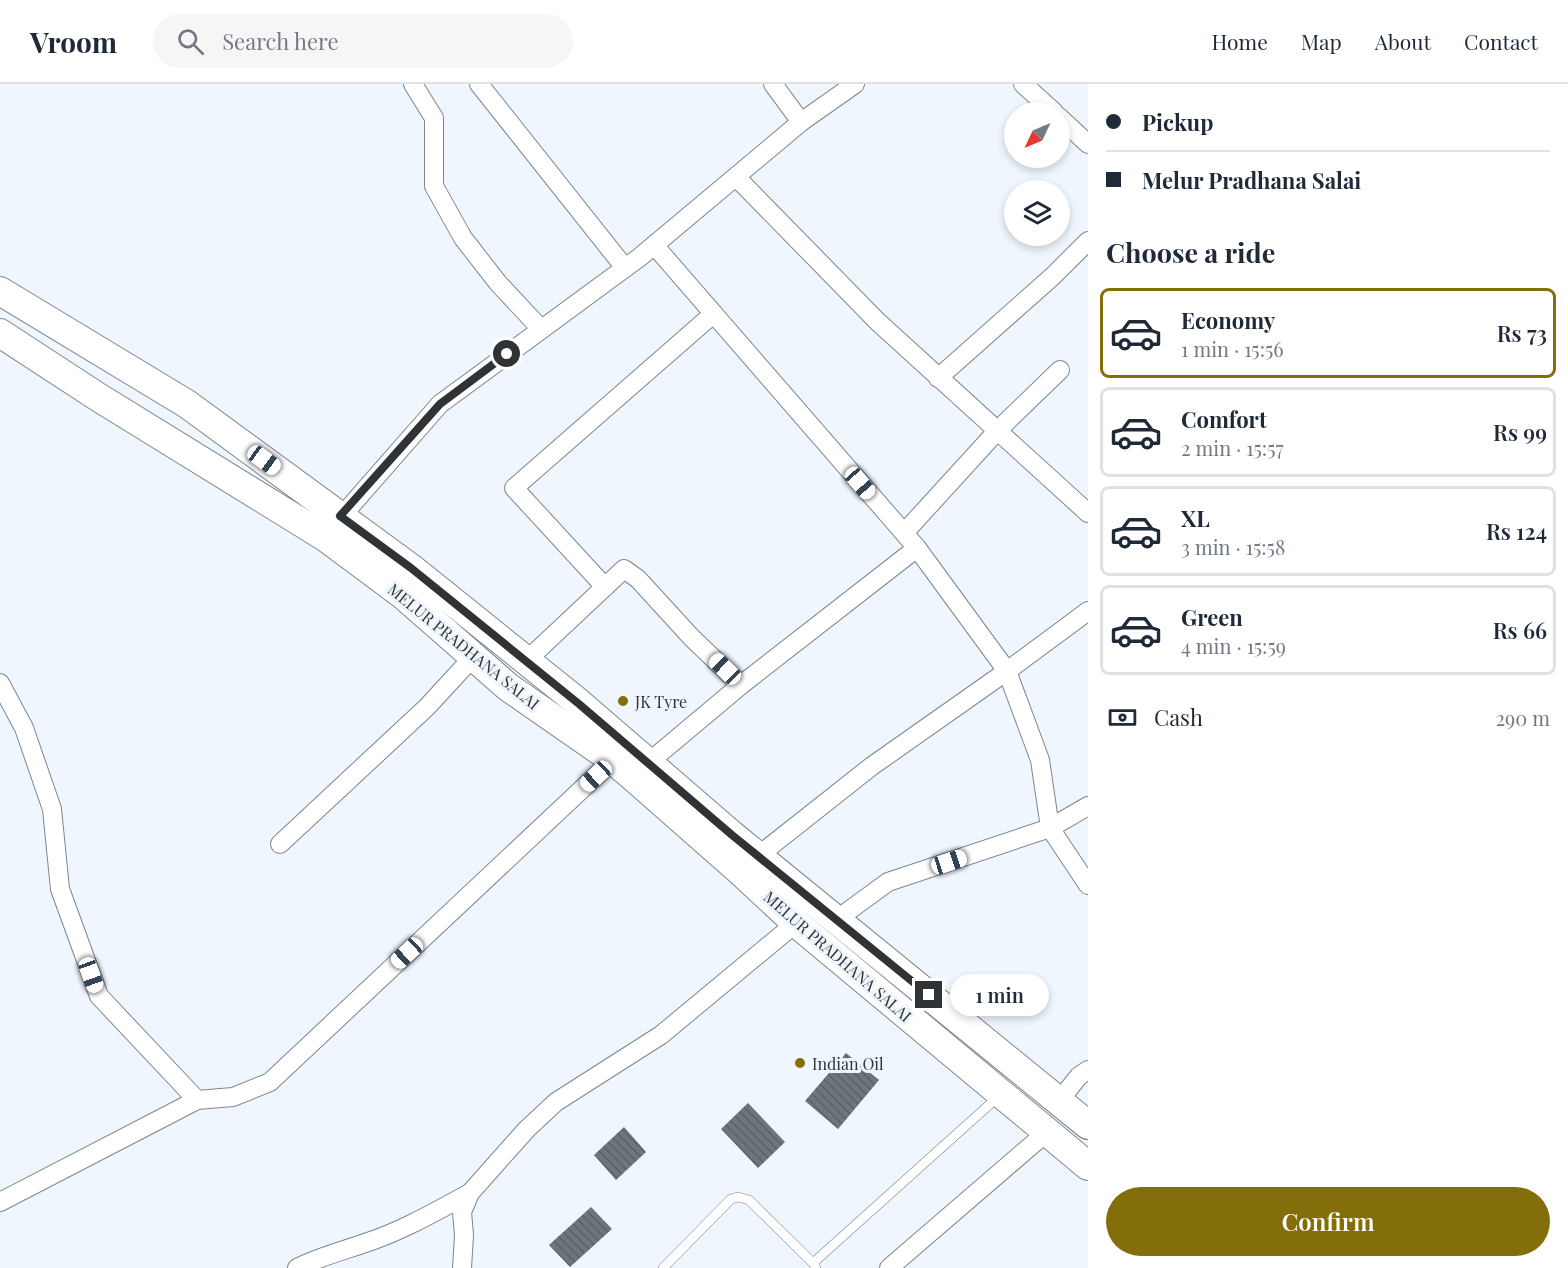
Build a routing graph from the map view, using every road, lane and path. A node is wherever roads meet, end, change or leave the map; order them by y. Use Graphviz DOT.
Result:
graph roads {
  1 [pos="413,84"];
  2 [pos="479,84"];
  3 [pos="773,84"];
  4 [pos="855,84"];
  5 [pos="1023,84"];
  6 [pos="1043,102"];
  7 [pos="801,122"];
  8 [pos="1070,127"];
  9 [pos="1088,144"];
  10 [pos="736,177"];
  11 [pos="1088,242"];
  12 [pos="654,245"];
  13 [pos="625,268"];
  14 [pos="0,291"];
  15 [pos="712,315"];
  16 [pos="541,329"];
  17 [pos="0,333"];
  18 [pos="1060,370"];
  19 [pos="938,378"];
  20 [pos="998,430"];
  21 [pos="1088,513"];
  22 [pos="333,527"];
  23 [pos="904,533"];
  24 [pos="916,548"];
  25 [pos="605,587"];
  26 [pos="1088,611"];
  27 [pos="474,656"];
  28 [pos="526,661"];
  29 [pos="1007,671"];
  30 [pos="0,682"];
  31 [pos="741,685"];
  32 [pos="613,760"];
  33 [pos="648,763"];
  34 [pos="1088,806"];
  35 [pos="1050,828"];
  36 [pos="280,844"];
  37 [pos="758,856"];
  38 [pos="1088,885"];
  39 [pos="836,920"];
  40 [pos="796,923"];
  41 [pos="1088,1070"];
  42 [pos="1002,1094"];
  43 [pos="197,1100"];
  44 [pos="1059,1101"];
  45 [pos="1088,1125"];
  46 [pos="1047,1132"];
  47 [pos="1088,1166"];
  48 [pos="471,1193"];
  49 [pos="0,1202"];
  50 [pos="815,1266"];
  51 [pos="297,1268"];
  52 [pos="462,1268"];
  53 [pos="663,1268"];
  54 [pos="889,1268"];
  1 -- 16 [label="street"];
  2 -- 13 [label="street"];
  3 -- 7 [label="street"];
  4 -- 7 [label="street"];
  5 -- 6 [label="street"];
  7 -- 10 [label="street"];
  8 -- 9 [label="street"];
  10 -- 12 [label="street"];
  10 -- 19 [label="street"];
  11 -- 19 [label="street"];
  12 -- 13 [label="street"];
  12 -- 15 [label="street"];
  13 -- 16 [label="street"];
  14 -- 22 [label="main road, MELUR PRADHANA SALAI"];
  15 -- 23 [label="street"];
  15 -- 25 [label="street"];
  16 -- 22 [label="street"];
  17 -- 22 [label="main road, MELUR PRADHANA SALAI"];
  18 -- 20 [label="street"];
  19 -- 20 [label="street"];
  20 -- 21 [label="street"];
  20 -- 23 [label="street"];
  22 -- 27 [label="main road, MELUR PRADHANA SALAI"];
  22 -- 28 [label="main road, MELUR PRADHANA SALAI"];
  23 -- 24 [label="street"];
  24 -- 29 [label="street"];
  24 -- 31 [label="street"];
  25 -- 28 [label="street"];
  25 -- 31 [label="street"];
  26 -- 29 [label="street"];
  27 -- 32 [label="main road, MELUR PRADHANA SALAI"];
  27 -- 36 [label="street"];
  28 -- 33 [label="main road, MELUR PRADHANA SALAI"];
  29 -- 35 [label="street"];
  29 -- 37 [label="street"];
  30 -- 43 [label="street"];
  31 -- 33 [label="street"];
  32 -- 40 [label="main road, MELUR PRADHANA SALAI"];
  32 -- 43 [label="street"];
  33 -- 37 [label="main road, MELUR PRADHANA SALAI"];
  34 -- 35 [label="street"];
  35 -- 38 [label="street"];
  35 -- 39 [label="street"];
  37 -- 39 [label="main road, MELUR PRADHANA SALAI"];
  39 -- 44 [label="main road, MELUR PRADHANA SALAI"];
  40 -- 42 [label="main road, MELUR PRADHANA SALAI"];
  40 -- 48 [label="street"];
  41 -- 44 [label="street"];
  42 -- 46 [label="main road, MELUR PRADHANA SALAI"];
  42 -- 50 [label="lane"];
  43 -- 49 [label="street"];
  44 -- 45 [label="main road, MELUR PRADHANA SALAI"];
  46 -- 47 [label="main road, MELUR PRADHANA SALAI"];
  46 -- 54 [label="street"];
  48 -- 51 [label="street"];
  48 -- 52 [label="street"];
  50 -- 53 [label="lane"];
}
